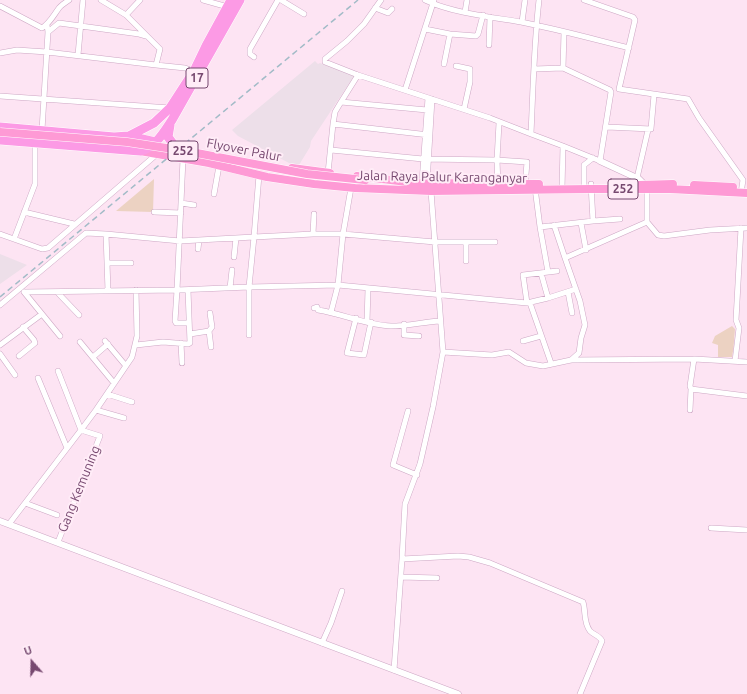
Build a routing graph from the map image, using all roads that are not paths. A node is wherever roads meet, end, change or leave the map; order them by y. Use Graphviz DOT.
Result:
graph roads {
  1 [pos="69,0"];
  2 [pos="83,0"];
  3 [pos="101,0"];
  4 [pos="140,0"];
  5 [pos="203,0"];
  6 [pos="240,0"];
  7 [pos="278,0"];
  8 [pos="281,0"];
  9 [pos="381,0"];
  10 [pos="425,0"];
  11 [pos="467,0"];
  12 [pos="525,0"];
  13 [pos="540,0"];
  14 [pos="584,0"];
  15 [pos="433,2"];
  16 [pos="0,6"];
  17 [pos="231,6"];
  18 [pos="375,8"];
  19 [pos="392,9"];
  20 [pos="465,12"];
  21 [pos="304,14"];
  22 [pos="126,15"];
  23 [pos="483,15"];
  24 [pos="490,17"];
  25 [pos="522,22"];
  26 [pos="47,25"];
  27 [pos="81,26"];
  28 [pos="536,26"];
  29 [pos="425,29"];
  30 [pos="48,32"];
  31 [pos="564,32"];
  32 [pos="450,34"];
  33 [pos="146,36"];
  34 [pos="489,45"];
  35 [pos="629,48"];
  36 [pos="47,52"];
  37 [pos="0,53"];
  38 [pos="78,55"];
  39 [pos="254,57"];
  40 [pos="444,64"];
  41 [pos="156,65"];
  42 [pos="456,66"];
  43 [pos="563,68"];
  44 [pos="534,69"];
  45 [pos="194,72"];
  46 [pos="358,75"];
  47 [pos="405,90"];
  48 [pos="654,95"];
  49 [pos="0,96"];
  50 [pos="44,99"];
  51 [pos="430,99"];
  52 [pos="341,102"];
  53 [pos="170,108"];
  54 [pos="464,109"];
  55 [pos="427,110"];
  56 [pos="172,120"];
  57 [pos="499,123"];
  58 [pos="333,124"];
  59 [pos="0,127"];
  60 [pos="607,127"];
  61 [pos="42,130"];
  62 [pos="648,130"];
  63 [pos="0,134"];
  64 [pos="531,134"];
  65 [pos="427,135"];
  66 [pos="129,136"];
  67 [pos="114,137"];
  68 [pos="0,140"];
  69 [pos="155,142"];
  70 [pos="35,143"];
  71 [pos="174,146"];
  72 [pos="563,146"];
  73 [pos="112,148"];
  74 [pos="126,150"];
  75 [pos="331,150"];
  76 [pos="140,151"];
  77 [pos="211,152"];
  78 [pos="157,154"];
  79 [pos="593,158"];
  80 [pos="183,159"];
  81 [pos="426,159"];
  82 [pos="497,160"];
  83 [pos="600,161"];
  84 [pos="209,164"];
  85 [pos="219,166"];
  86 [pos="328,173"];
  87 [pos="259,175"];
  88 [pos="637,178"];
  89 [pos="424,183"];
  90 [pos="412,186"];
  91 [pos="498,187"];
  92 [pos="525,187"];
  93 [pos="535,187"];
  94 [pos="562,187"];
  95 [pos="588,187"];
  96 [pos="646,187"];
  97 [pos="351,188"];
  98 [pos="744,190"];
  99 [pos="431,191"];
  100 [pos="214,194"];
  101 [pos="181,203"];
  102 [pos="194,205"];
  103 [pos="24,212"];
  104 [pos="154,212"];
  105 [pos="181,213"];
  106 [pos="314,214"];
  107 [pos="620,220"];
  108 [pos="593,222"];
  109 [pos="647,222"];
  110 [pos="581,223"];
  111 [pos="74,224"];
  112 [pos="554,225"];
  113 [pos="540,227"];
  114 [pos="744,228"];
  115 [pos="0,234"];
  116 [pos="106,234"];
  117 [pos="313,234"];
  118 [pos="343,234"];
  119 [pos="254,237"];
  120 [pos="236,238"];
  121 [pos="14,239"];
  122 [pos="200,240"];
  123 [pos="180,241"];
  124 [pos="435,242"];
  125 [pos="466,242"];
  126 [pos="495,242"];
  127 [pos="198,250"];
  128 [pos="586,250"];
  129 [pos="234,257"];
  130 [pos="565,258"];
  131 [pos="466,261"];
  132 [pos="107,263"];
  133 [pos="131,263"];
  134 [pos="232,270"];
  135 [pos="557,271"];
  136 [pos="548,272"];
  137 [pos="541,273"];
  138 [pos="338,285"];
  139 [pos="249,287"];
  140 [pos="230,288"];
  141 [pos="368,288"];
  142 [pos="576,289"];
  143 [pos="108,290"];
  144 [pos="136,290"];
  145 [pos="178,290"];
  146 [pos="188,290"];
  147 [pos="17,291"];
  148 [pos="25,292"];
  149 [pos="57,292"];
  150 [pos="568,292"];
  151 [pos="439,295"];
  152 [pos="548,298"];
  153 [pos="528,303"];
  154 [pos="0,305"];
  155 [pos="314,308"];
  156 [pos="331,312"];
  157 [pos="210,313"];
  158 [pos="572,313"];
  159 [pos="42,314"];
  160 [pos="79,315"];
  161 [pos="356,318"];
  162 [pos="440,321"];
  163 [pos="370,322"];
  164 [pos="189,323"];
  165 [pos="404,324"];
  166 [pos="24,327"];
  167 [pos="209,331"];
  168 [pos="190,334"];
  169 [pos="249,335"];
  170 [pos="60,336"];
  171 [pos="419,336"];
  172 [pos="541,336"];
  173 [pos="523,341"];
  174 [pos="80,342"];
  175 [pos="181,343"];
  176 [pos="0,345"];
  177 [pos="211,348"];
  178 [pos="135,349"];
  179 [pos="443,352"];
  180 [pos="0,354"];
  181 [pos="19,356"];
  182 [pos="92,357"];
  183 [pos="694,359"];
  184 [pos="571,360"];
  185 [pos="735,361"];
  186 [pos="747,362"];
  187 [pos="182,363"];
  188 [pos="551,364"];
  189 [pos="126,366"];
  190 [pos="58,371"];
  191 [pos="15,375"];
  192 [pos="38,378"];
  193 [pos="114,384"];
  194 [pos="691,389"];
  195 [pos="107,394"];
  196 [pos="747,396"];
  197 [pos="132,402"];
  198 [pos="96,410"];
  199 [pos="690,410"];
  200 [pos="408,411"];
  201 [pos="124,418"];
  202 [pos="80,430"];
  203 [pos="67,448"];
  204 [pos="417,475"];
  205 [pos="26,503"];
  206 [pos="57,515"];
  207 [pos="0,521"];
  208 [pos="9,524"];
  209 [pos="711,528"];
  210 [pos="747,530"];
  211 [pos="58,542"];
  212 [pos="402,559"];
  213 [pos="401,577"];
  214 [pos="437,578"];
  215 [pos="342,591"];
  216 [pos="322,643"];
  217 [pos="394,670"];
  218 [pos="458,694"];
  219 [pos="580,694"];
  1 -- 26 [label="street"];
  2 -- 27 [label="street"];
  3 -- 22 [label="street"];
  4 -- 22 [label="street"];
  5 -- 17 [label="street"];
  6 -- 17 [label="highway, 17"];
  7 -- 39 [label="street"];
  8 -- 21 [label="street"];
  9 -- 18 [label="street"];
  10 -- 15 [label="street"];
  11 -- 20 [label="street"];
  12 -- 25 [label="street"];
  13 -- 28 [label="street"];
  14 -- 35 [label="street"];
  15 -- 20 [label="street"];
  15 -- 29 [label="street"];
  16 -- 26 [label="street"];
  17 -- 45 [label="highway, 17"];
  17 -- 56 [label="highway, 17"];
  18 -- 19 [label="street"];
  18 -- 46 [label="street"];
  20 -- 23 [label="street"];
  22 -- 33 [label="street"];
  23 -- 24 [label="street"];
  23 -- 32 [label="street"];
  24 -- 25 [label="street"];
  24 -- 34 [label="street"];
  25 -- 28 [label="street"];
  26 -- 30 [label="street"];
  27 -- 30 [label="street"];
  27 -- 33 [label="street"];
  27 -- 38 [label="street"];
  28 -- 31 [label="street"];
  28 -- 44 [label="street"];
  29 -- 32 [label="street"];
  29 -- 47 [label="street"];
  30 -- 36 [label="street"];
  31 -- 35 [label="street"];
  31 -- 43 [label="street"];
  32 -- 40 [label="street"];
  33 -- 41 [label="street"];
  35 -- 48 [label="street"];
  36 -- 37 [label="street"];
  36 -- 38 [label="street"];
  36 -- 50 [label="street"];
  38 -- 41 [label="street"];
  41 -- 45 [label="street"];
  42 -- 54 [label="street"];
  43 -- 44 [label="street"];
  43 -- 60 [label="street"];
  44 -- 64 [label="street"];
  45 -- 53 [label="highway, 17"];
  46 -- 47 [label="street"];
  46 -- 52 [label="street"];
  47 -- 51 [label="street"];
  48 -- 62 [label="street"];
  48 -- 98 [label="street"];
  49 -- 50 [label="street"];
  50 -- 53 [label="street"];
  50 -- 61 [label="street"];
  51 -- 54 [label="street"];
  51 -- 55 [label="street"];
  51 -- 65 [label="street"];
  52 -- 55 [label="street"];
  52 -- 58 [label="street"];
  53 -- 66 [label="highway, 17"];
  54 -- 57 [label="street"];
  55 -- 65 [label="street"];
  56 -- 69 [label="highway, 17"];
  56 -- 71 [label="highway"];
  57 -- 64 [label="street"];
  57 -- 82 [label="street"];
  58 -- 65 [label="street"];
  58 -- 75 [label="street"];
  59 -- 61 [label="highway, 17"];
  60 -- 62 [label="street"];
  60 -- 83 [label="street"];
  61 -- 67 [label="highway, 17"];
  62 -- 88 [label="street"];
  63 -- 90 [label="main road, Flyover Palur / 252, bridge"];
  64 -- 72 [label="street"];
  65 -- 81 [label="street"];
  66 -- 67 [label="highway, 17"];
  66 -- 69 [label="highway"];
  66 -- 74 [label="highway"];
  67 -- 73 [label="highway"];
  68 -- 70 [label="highway"];
  69 -- 71 [label="main road, Jalan Raya Palur Karanganyar / 252"];
  69 -- 76 [label="highway, 17"];
  70 -- 73 [label="highway"];
  70 -- 103 [label="street"];
  71 -- 77 [label="main road, Jalan Raya Palur Karanganyar / 252"];
  72 -- 79 [label="street"];
  72 -- 94 [label="street"];
  73 -- 74 [label="highway"];
  74 -- 76 [label="highway"];
  75 -- 81 [label="street"];
  75 -- 86 [label="street"];
  76 -- 78 [label="main road, Jalan Raya Palur Karanganyar / 252"];
  77 -- 84 [label="main road"];
  77 -- 86 [label="main road, Jalan Raya Palur Karanganyar / 252"];
  78 -- 80 [label="main road, Jalan Raya Palur Karanganyar / 252"];
  78 -- 111 [label="street"];
  79 -- 83 [label="street"];
  79 -- 95 [label="street"];
  80 -- 84 [label="main road, Jalan Raya Palur Karanganyar / 252"];
  80 -- 101 [label="street"];
  81 -- 82 [label="street"];
  81 -- 89 [label="street"];
  82 -- 91 [label="street"];
  82 -- 92 [label="street"];
  83 -- 88 [label="street"];
  84 -- 85 [label="main road, Jalan Raya Palur Karanganyar / 252"];
  85 -- 87 [label="main road, Jalan Raya Palur Karanganyar / 252"];
  85 -- 100 [label="street"];
  86 -- 90 [label="main road, Jalan Raya Palur Karanganyar / 252"];
  87 -- 97 [label="main road, Jalan Raya Palur Karanganyar / 252"];
  87 -- 119 [label="street"];
  88 -- 96 [label="street"];
  89 -- 90 [label="main road, Jalan Raya Palur Karanganyar / 252"];
  89 -- 91 [label="main road, Jalan Raya Palur Karanganyar / 252"];
  90 -- 97 [label="main road, Jalan Raya Palur Karanganyar / 252"];
  90 -- 99 [label="main road, Jalan Raya Palur Karanganyar / 252"];
  91 -- 92 [label="main road, Jalan Raya Palur Karanganyar / 252"];
  91 -- 99 [label="main road, Jalan Raya Palur Karanganyar / 252"];
  92 -- 93 [label="main road, Jalan Raya Palur Karanganyar / 252"];
  93 -- 94 [label="main road, Jalan Raya Palur Karanganyar / 252"];
  93 -- 113 [label="street"];
  94 -- 95 [label="main road, Jalan Raya Palur Karanganyar / 252"];
  95 -- 96 [label="main road, Jalan Raya Palur Karanganyar / 252"];
  95 -- 108 [label="street"];
  96 -- 98 [label="main road, Jalan Raya Palur Karanganyar / 252"];
  96 -- 109 [label="street"];
  97 -- 118 [label="street"];
  99 -- 124 [label="street"];
  101 -- 102 [label="street"];
  101 -- 105 [label="street"];
  103 -- 111 [label="street"];
  103 -- 121 [label="street"];
  104 -- 105 [label="street"];
  105 -- 123 [label="street"];
  106 -- 117 [label="street"];
  107 -- 108 [label="street"];
  108 -- 110 [label="street"];
  109 -- 114 [label="street"];
  109 -- 128 [label="street"];
  110 -- 112 [label="street"];
  110 -- 128 [label="street"];
  111 -- 121 [label="street"];
  112 -- 113 [label="street"];
  112 -- 130 [label="street"];
  113 -- 136 [label="street"];
  114 -- 185 [label="street"];
  115 -- 121 [label="street"];
  116 -- 123 [label="street"];
  116 -- 132 [label="street"];
  116 -- 147 [label="street"];
  117 -- 118 [label="street"];
  117 -- 119 [label="street"];
  118 -- 124 [label="street"];
  118 -- 138 [label="street"];
  119 -- 120 [label="street"];
  119 -- 139 [label="street"];
  120 -- 122 [label="street"];
  120 -- 129 [label="street"];
  122 -- 123 [label="street"];
  122 -- 127 [label="street"];
  123 -- 145 [label="street"];
  124 -- 125 [label="street"];
  124 -- 151 [label="street"];
  125 -- 126 [label="street"];
  125 -- 131 [label="street"];
  128 -- 130 [label="street"];
  130 -- 142 [label="street"];
  132 -- 133 [label="street"];
  132 -- 143 [label="street"];
  134 -- 140 [label="street"];
  135 -- 136 [label="street"];
  136 -- 137 [label="street"];
  137 -- 152 [label="street"];
  137 -- 153 [label="street"];
  138 -- 139 [label="street"];
  138 -- 141 [label="street"];
  138 -- 156 [label="street"];
  139 -- 140 [label="street"];
  139 -- 169 [label="street"];
  140 -- 146 [label="street"];
  141 -- 151 [label="street"];
  141 -- 163 [label="street"];
  142 -- 150 [label="street"];
  142 -- 184 [label="street"];
  143 -- 144 [label="street"];
  143 -- 149 [label="street"];
  144 -- 145 [label="street"];
  144 -- 178 [label="street"];
  145 -- 146 [label="street"];
  145 -- 164 [label="street"];
  146 -- 164 [label="street"];
  147 -- 148 [label="street"];
  147 -- 154 [label="street"];
  148 -- 149 [label="street"];
  148 -- 159 [label="street"];
  149 -- 160 [label="street"];
  150 -- 152 [label="street"];
  150 -- 158 [label="street"];
  151 -- 153 [label="street"];
  151 -- 162 [label="street"];
  152 -- 153 [label="street"];
  153 -- 172 [label="street"];
  155 -- 156 [label="street"];
  156 -- 161 [label="street"];
  157 -- 167 [label="street"];
  159 -- 166 [label="street"];
  159 -- 170 [label="street"];
  161 -- 163 [label="street"];
  161 -- 163 [label="street"];
  162 -- 165 [label="street"];
  162 -- 179 [label="street"];
  163 -- 165 [label="street"];
  164 -- 168 [label="street"];
  165 -- 171 [label="street"];
  166 -- 176 [label="street"];
  166 -- 181 [label="street"];
  167 -- 168 [label="street"];
  167 -- 177 [label="street"];
  168 -- 175 [label="street"];
  172 -- 173 [label="street"];
  172 -- 188 [label="street"];
  174 -- 182 [label="street"];
  175 -- 178 [label="street"];
  175 -- 187 [label="street"];
  178 -- 189 [label="street"];
  179 -- 188 [label="street"];
  179 -- 204 [label="street"];
  180 -- 191 [label="street"];
  182 -- 189 [label="street"];
  182 -- 193 [label="street"];
  183 -- 184 [label="street"];
  183 -- 185 [label="street"];
  183 -- 194 [label="street"];
  184 -- 188 [label="street"];
  185 -- 186 [label="street"];
  189 -- 193 [label="street"];
  190 -- 202 [label="street"];
  192 -- 203 [label="street"];
  193 -- 195 [label="street"];
  194 -- 196 [label="street"];
  194 -- 199 [label="street"];
  195 -- 197 [label="street"];
  195 -- 198 [label="street"];
  198 -- 201 [label="street"];
  198 -- 202 [label="street"];
  200 -- 204 [label="street"];
  202 -- 203 [label="street"];
  202 -- 211 [label="street, Gang Kemuning"];
  203 -- 205 [label="street"];
  204 -- 212 [label="street"];
  205 -- 206 [label="street"];
  205 -- 208 [label="street"];
  207 -- 208 [label="street"];
  208 -- 211 [label="street"];
  209 -- 210 [label="street"];
  211 -- 216 [label="street"];
  212 -- 213 [label="street"];
  212 -- 219 [label="street"];
  213 -- 214 [label="street"];
  213 -- 217 [label="street"];
  215 -- 216 [label="street"];
  216 -- 217 [label="street"];
  217 -- 218 [label="street"];
}
